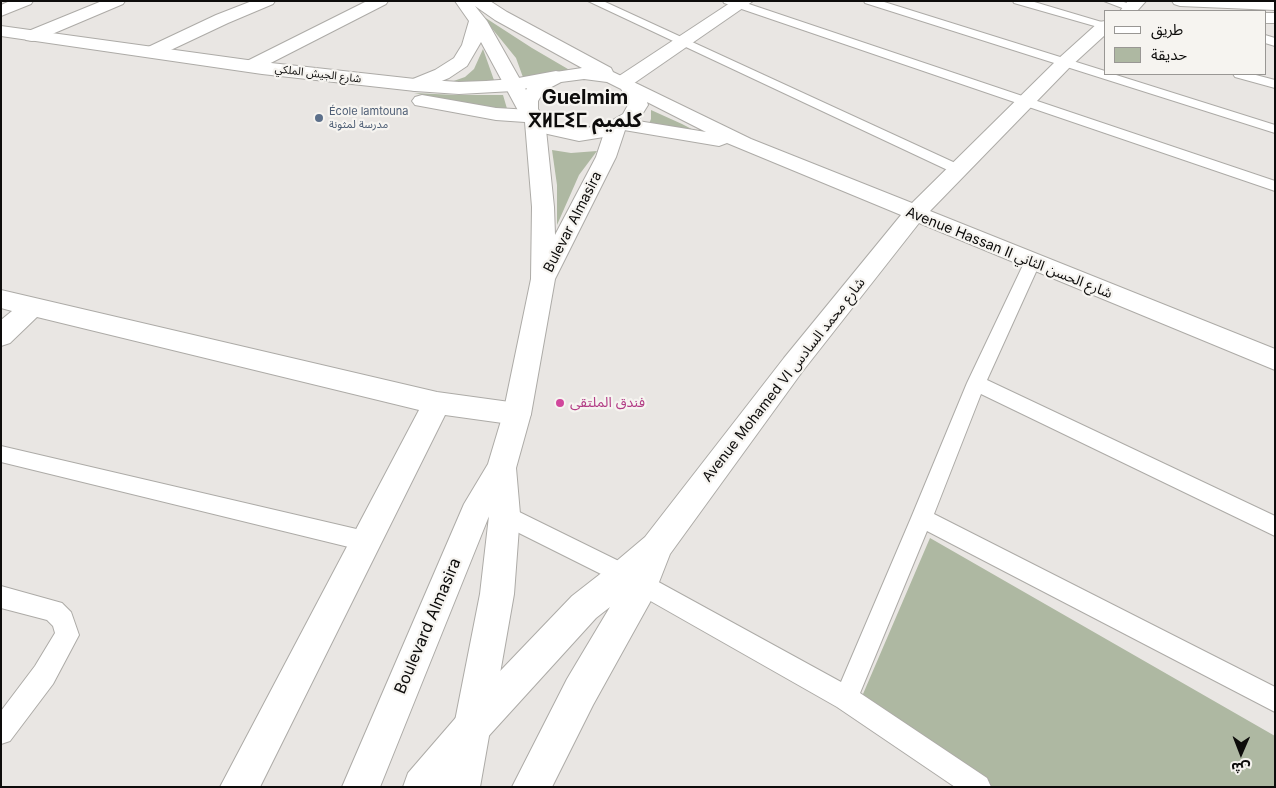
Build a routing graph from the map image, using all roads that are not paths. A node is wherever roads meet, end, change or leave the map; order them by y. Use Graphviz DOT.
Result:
graph roads {
  1 [pos="25,1"];
  2 [pos="117,1"];
  3 [pos="267,1"];
  4 [pos="463,1"];
  5 [pos="479,1"];
  6 [pos="593,1"];
  7 [pos="869,1"];
  8 [pos="1018,1"];
  9 [pos="1109,1"];
  10 [pos="1180,1"];
  11 [pos="376,2"];
  12 [pos="737,3"];
  13 [pos="1275,6"];
  14 [pos="1132,7"];
  15 [pos="1,11"];
  16 [pos="478,21"];
  17 [pos="1103,30"];
  18 [pos="1,31"];
  19 [pos="32,36"];
  20 [pos="684,43"];
  21 [pos="152,52"];
  22 [pos="1064,62"];
  23 [pos="257,67"];
  24 [pos="1104,75"];
  25 [pos="1105,75"];
  26 [pos="1243,75"];
  27 [pos="556,77"];
  28 [pos="621,81"];
  29 [pos="1275,84"];
  30 [pos="415,85"];
  31 [pos="512,85"];
  32 [pos="1025,103"];
  33 [pos="531,115"];
  34 [pos="619,126"];
  35 [pos="1275,129"];
  36 [pos="744,144"];
  37 [pos="959,170"];
  38 [pos="1275,186"];
  39 [pos="914,214"];
  40 [pos="1032,263"];
  41 [pos="543,279"];
  42 [pos="1,299"];
  43 [pos="32,306"];
  44 [pos="1,336"];
  45 [pos="1275,360"];
  46 [pos="976,383"];
  47 [pos="437,403"];
  48 [pos="517,414"];
  49 [pos="1,454"];
  50 [pos="492,509"];
  51 [pos="922,518"];
  52 [pos="1275,526"];
  53 [pos="365,541"];
  54 [pos="633,580"];
  55 [pos="1,596"];
  56 [pos="846,698"];
  57 [pos="1275,700"];
  58 [pos="472,727"];
  59 [pos="1,732"];
  60 [pos="239,787"];
  61 [pos="361,787"];
  62 [pos="422,787"];
  63 [pos="461,787"];
  64 [pos="531,787"];
  65 [pos="978,787"];
  1 -- 15 [label="main road"];
  2 -- 19 [label="main road"];
  3 -- 21 [label="main road"];
  4 -- 16 [label="main road"];
  5 -- 28 [label="main road, Avenue Hassan II شارع الحسن الثاني"];
  6 -- 20 [label="lane"];
  7 -- 22 [label="lane"];
  8 -- 17 [label="lane"];
  9 -- 14 [label="lane"];
  10 -- 13 [label="main road"];
  11 -- 23 [label="main road"];
  12 -- 20 [label="main road"];
  12 -- 32 [label="lane"];
  16 -- 30 [label="main road"];
  16 -- 31 [label="main road"];
  17 -- 22 [label="main road, Avenue Mohamed VI شارع محمد السادس"];
  18 -- 19 [label="main road"];
  19 -- 21 [label="main road"];
  20 -- 28 [label="main road"];
  20 -- 37 [label="lane"];
  21 -- 23 [label="main road"];
  22 -- 24 [label="lane"];
  22 -- 32 [label="main road, Avenue Mohamed VI شارع محمد السادس"];
  23 -- 30 [label="main road, شارع الجيش الملكي"];
  23 -- 33 [label="main road, شارع الجيش الملكي"];
  25 -- 35 [label="lane"];
  26 -- 29 [label="lane"];
  27 -- 28 [label="main road"];
  27 -- 31 [label="main road, شارع الجيش الملكي"];
  27 -- 33 [label="main road"];
  28 -- 34 [label="main road"];
  28 -- 36 [label="main road, Avenue Hassan II شارع الحسن الثاني"];
  30 -- 31 [label="main road, شارع الجيش الملكي"];
  31 -- 33 [label="main road"];
  32 -- 37 [label="main road, Avenue Mohamed VI شارع محمد السادس"];
  32 -- 38 [label="lane"];
  33 -- 34 [label="main road"];
  33 -- 41 [label="main road, Bulevar Almasira"];
  34 -- 36 [label="main road, Avenue Hassan II شارع الحسن الثاني"];
  34 -- 41 [label="main road, Bulevar Almasira"];
  36 -- 39 [label="main road, Avenue Hassan II شارع الحسن الثاني"];
  37 -- 39 [label="main road, Avenue Mohamed VI شارع محمد السادس"];
  39 -- 40 [label="main road, Avenue Hassan II شارع الحسن الثاني"];
  39 -- 54 [label="main road, Avenue Mohamed VI شارع محمد السادس"];
  40 -- 45 [label="main road, Avenue Hassan II شارع الحسن الثاني"];
  40 -- 46 [label="lane"];
  41 -- 48 [label="main road, Boulevard Almasira"];
  42 -- 43 [label="main road"];
  43 -- 44 [label="main road"];
  43 -- 47 [label="main road"];
  46 -- 51 [label="lane"];
  46 -- 52 [label="lane"];
  47 -- 48 [label="main road"];
  47 -- 53 [label="main road"];
  48 -- 50 [label="main road, Boulevard Almasira"];
  49 -- 53 [label="lane"];
  50 -- 54 [label="lane"];
  50 -- 58 [label="main road, Boulevard Almasira"];
  50 -- 61 [label="main road, Boulevard Almasira"];
  51 -- 56 [label="lane"];
  51 -- 57 [label="lane"];
  53 -- 60 [label="main road"];
  54 -- 56 [label="lane"];
  54 -- 58 [label="main road"];
  54 -- 64 [label="main road, Avenue Mohamed VI شارع محمد السادس"];
  55 -- 59 [label="lane"];
  56 -- 65 [label="lane"];
  58 -- 62 [label="main road"];
  58 -- 63 [label="main road, Boulevard Almasira"];
}
